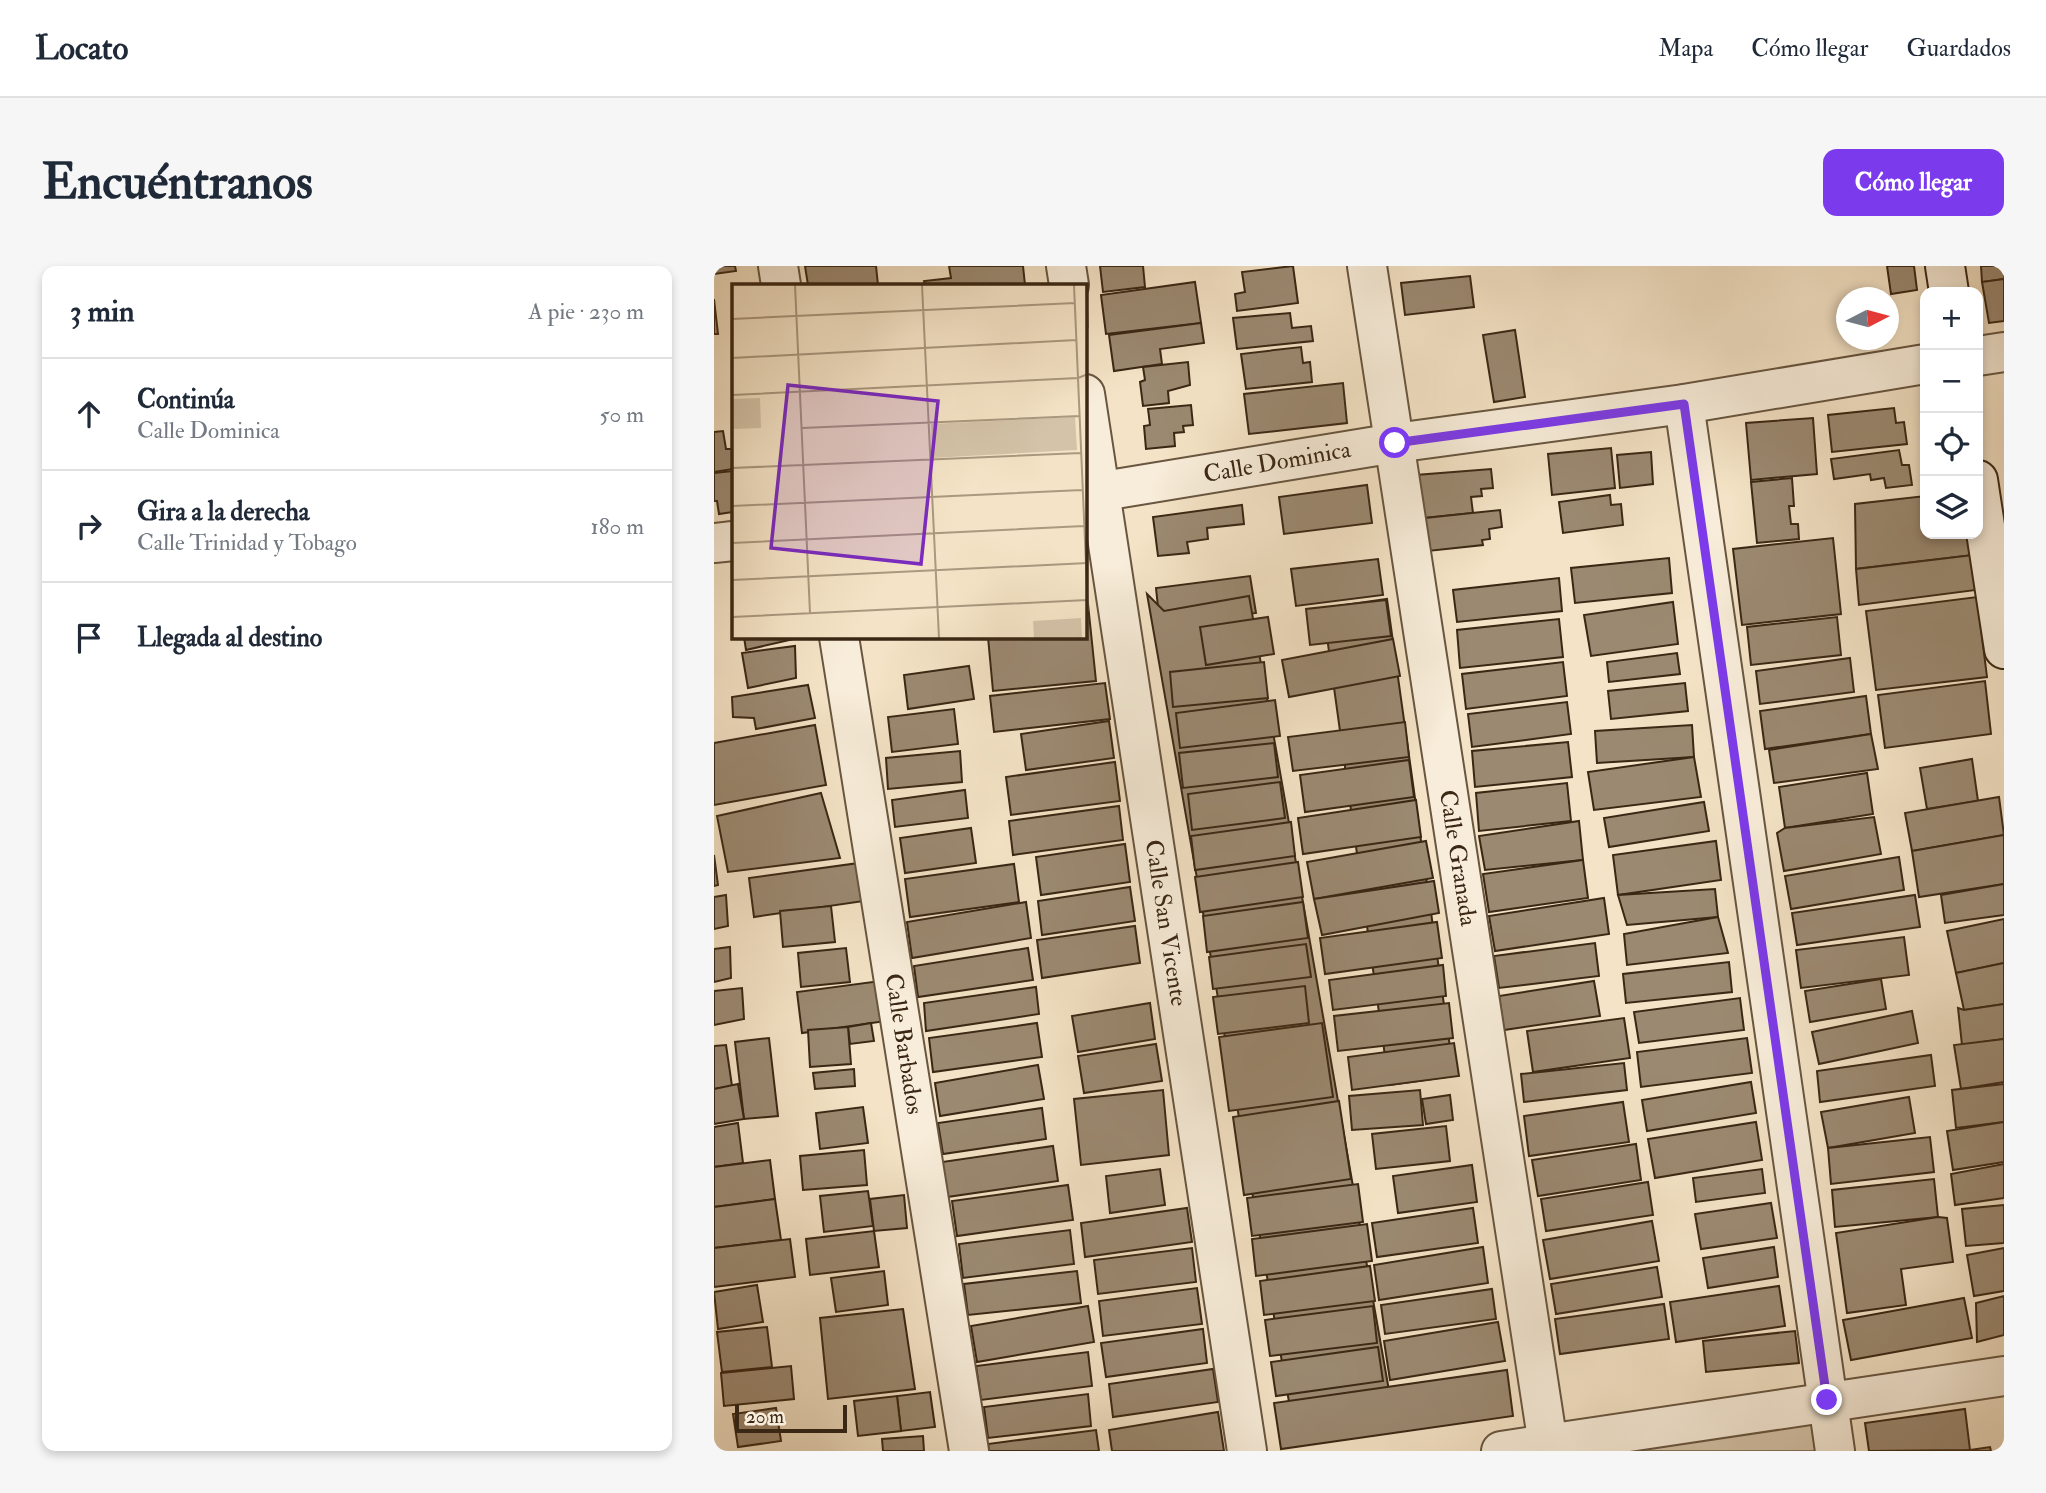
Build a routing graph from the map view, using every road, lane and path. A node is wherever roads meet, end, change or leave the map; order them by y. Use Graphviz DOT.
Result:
graph roads {
  1 [pos="778,266"];
  2 [pos="1066,266"];
  3 [pos="1367,266"];
  4 [pos="1945,266"];
  5 [pos="781,284"];
  6 [pos="1069,284"];
  7 [pos="1948,287"];
  8 [pos="2004,352"];
  9 [pos="1983,354"];
  10 [pos="1920,365"];
  11 [pos="1684,404"];
  12 [pos="1087,422"];
  13 [pos="1395,443"];
  14 [pos="1092,493"];
  15 [pos="1983,512"];
  16 [pos="732,541"];
  17 [pos="714,543"];
  18 [pos="839,639"];
  19 [pos="2004,649"];
  20 [pos="2004,1376"];
  21 [pos="1827,1400"];
  22 [pos="1548,1447"];
  23 [pos="969,1451"];
  24 [pos="1247,1451"];
  25 [pos="1501,1451"];
  26 [pos="1835,1451"];
  1 -- 5 [label="street"];
  2 -- 6 [label="street"];
  3 -- 13 [label="street, Calle Granada"];
  4 -- 7 [label="street"];
  8 -- 9 [label="street"];
  10 -- 11 [label="street, Calle Dominica"];
  11 -- 13 [label="street, Calle Dominica"];
  11 -- 21 [label="street"];
  12 -- 14 [label="street, Calle San Vicente"];
  13 -- 14 [label="street, Calle Dominica"];
  13 -- 22 [label="street, Calle Granada"];
  14 -- 24 [label="street, Calle San Vicente"];
  15 -- 19 [label="street"];
  16 -- 17 [label="street"];
  18 -- 23 [label="street, Calle Barbados"];
  20 -- 21 [label="street"];
  21 -- 22 [label="street"];
  21 -- 26 [label="street"];
  22 -- 25 [label="street"];
}
